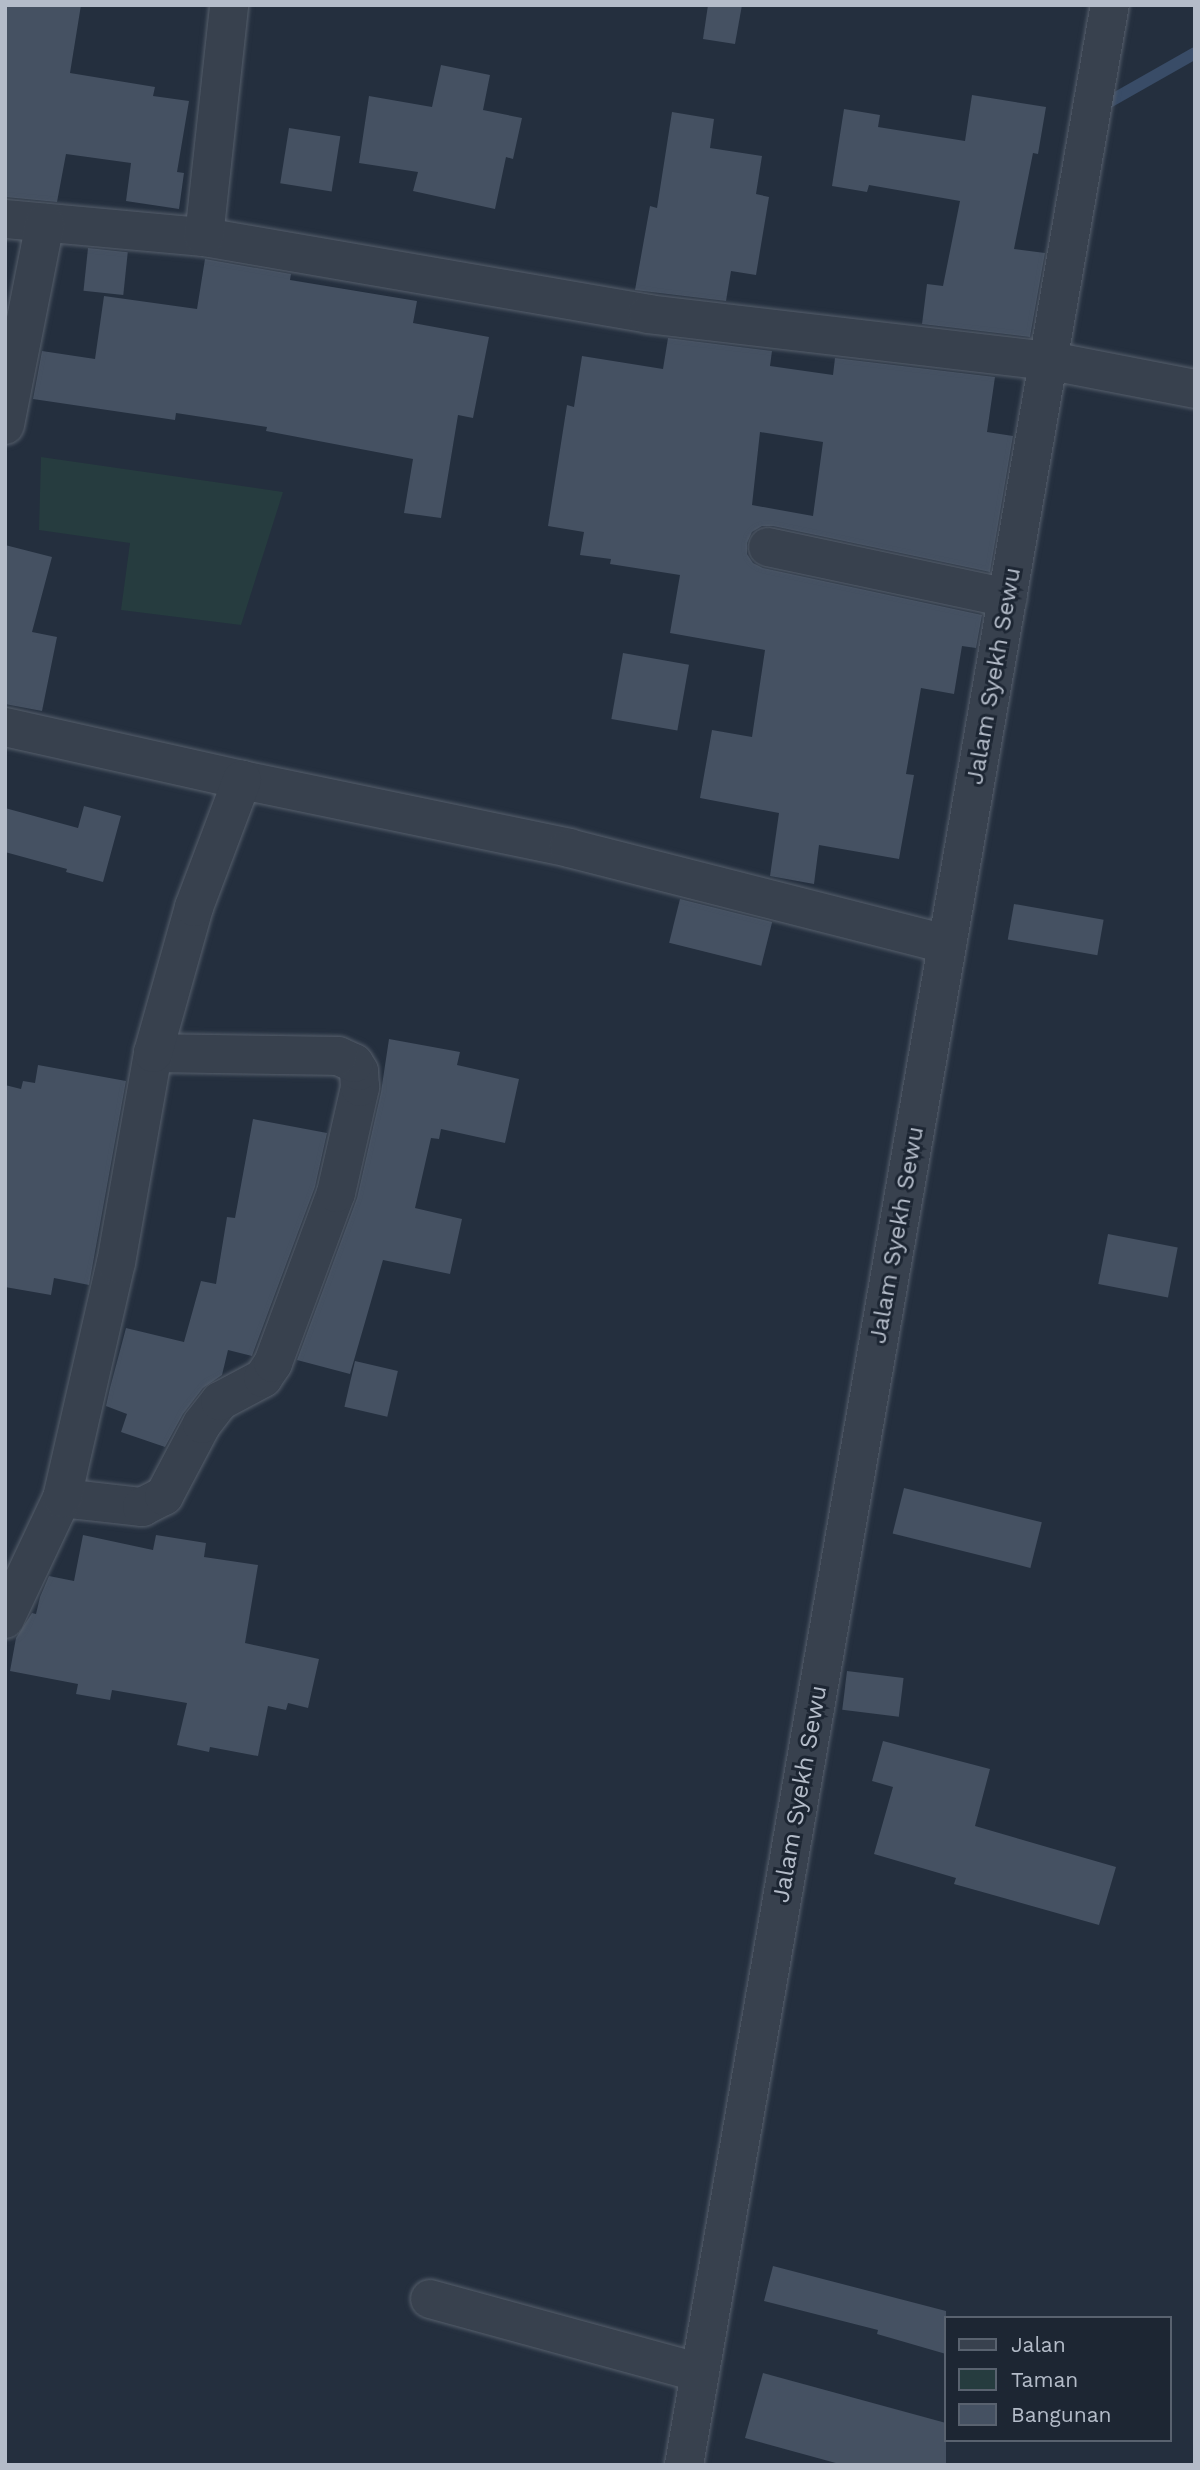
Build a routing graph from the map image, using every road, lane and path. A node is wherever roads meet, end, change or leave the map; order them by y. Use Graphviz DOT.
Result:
graph roads {
  1 [pos="229,5"];
  2 [pos="1110,5"];
  3 [pos="5,219"];
  4 [pos="45,223"];
  5 [pos="204,237"];
  6 [pos="1061,363"];
  7 [pos="1195,389"];
  8 [pos="5,425"];
  9 [pos="768,547"];
  10 [pos="1007,598"];
  11 [pos="5,727"];
  12 [pos="242,780"];
  13 [pos="947,944"];
  14 [pos="153,1053"];
  15 [pos="62,1499"];
  16 [pos="5,1619"];
  17 [pos="430,2299"];
  18 [pos="700,2374"];
  19 [pos="684,2465"];
  1 -- 5 [label="street"];
  2 -- 6 [label="street, Jalam Syekh Sewu"];
  3 -- 4 [label="street"];
  4 -- 5 [label="street"];
  4 -- 8 [label="street"];
  5 -- 6 [label="street"];
  6 -- 7 [label="street"];
  6 -- 10 [label="street, Jalam Syekh Sewu"];
  9 -- 10 [label="street"];
  10 -- 13 [label="street, Jalam Syekh Sewu"];
  11 -- 12 [label="street"];
  12 -- 13 [label="street"];
  12 -- 14 [label="street"];
  13 -- 18 [label="street, Jalam Syekh Sewu"];
  14 -- 15 [label="street"];
  14 -- 15 [label="street"];
  15 -- 16 [label="street"];
  17 -- 18 [label="street"];
  18 -- 19 [label="street, Jalam Syekh Sewu"];
}
